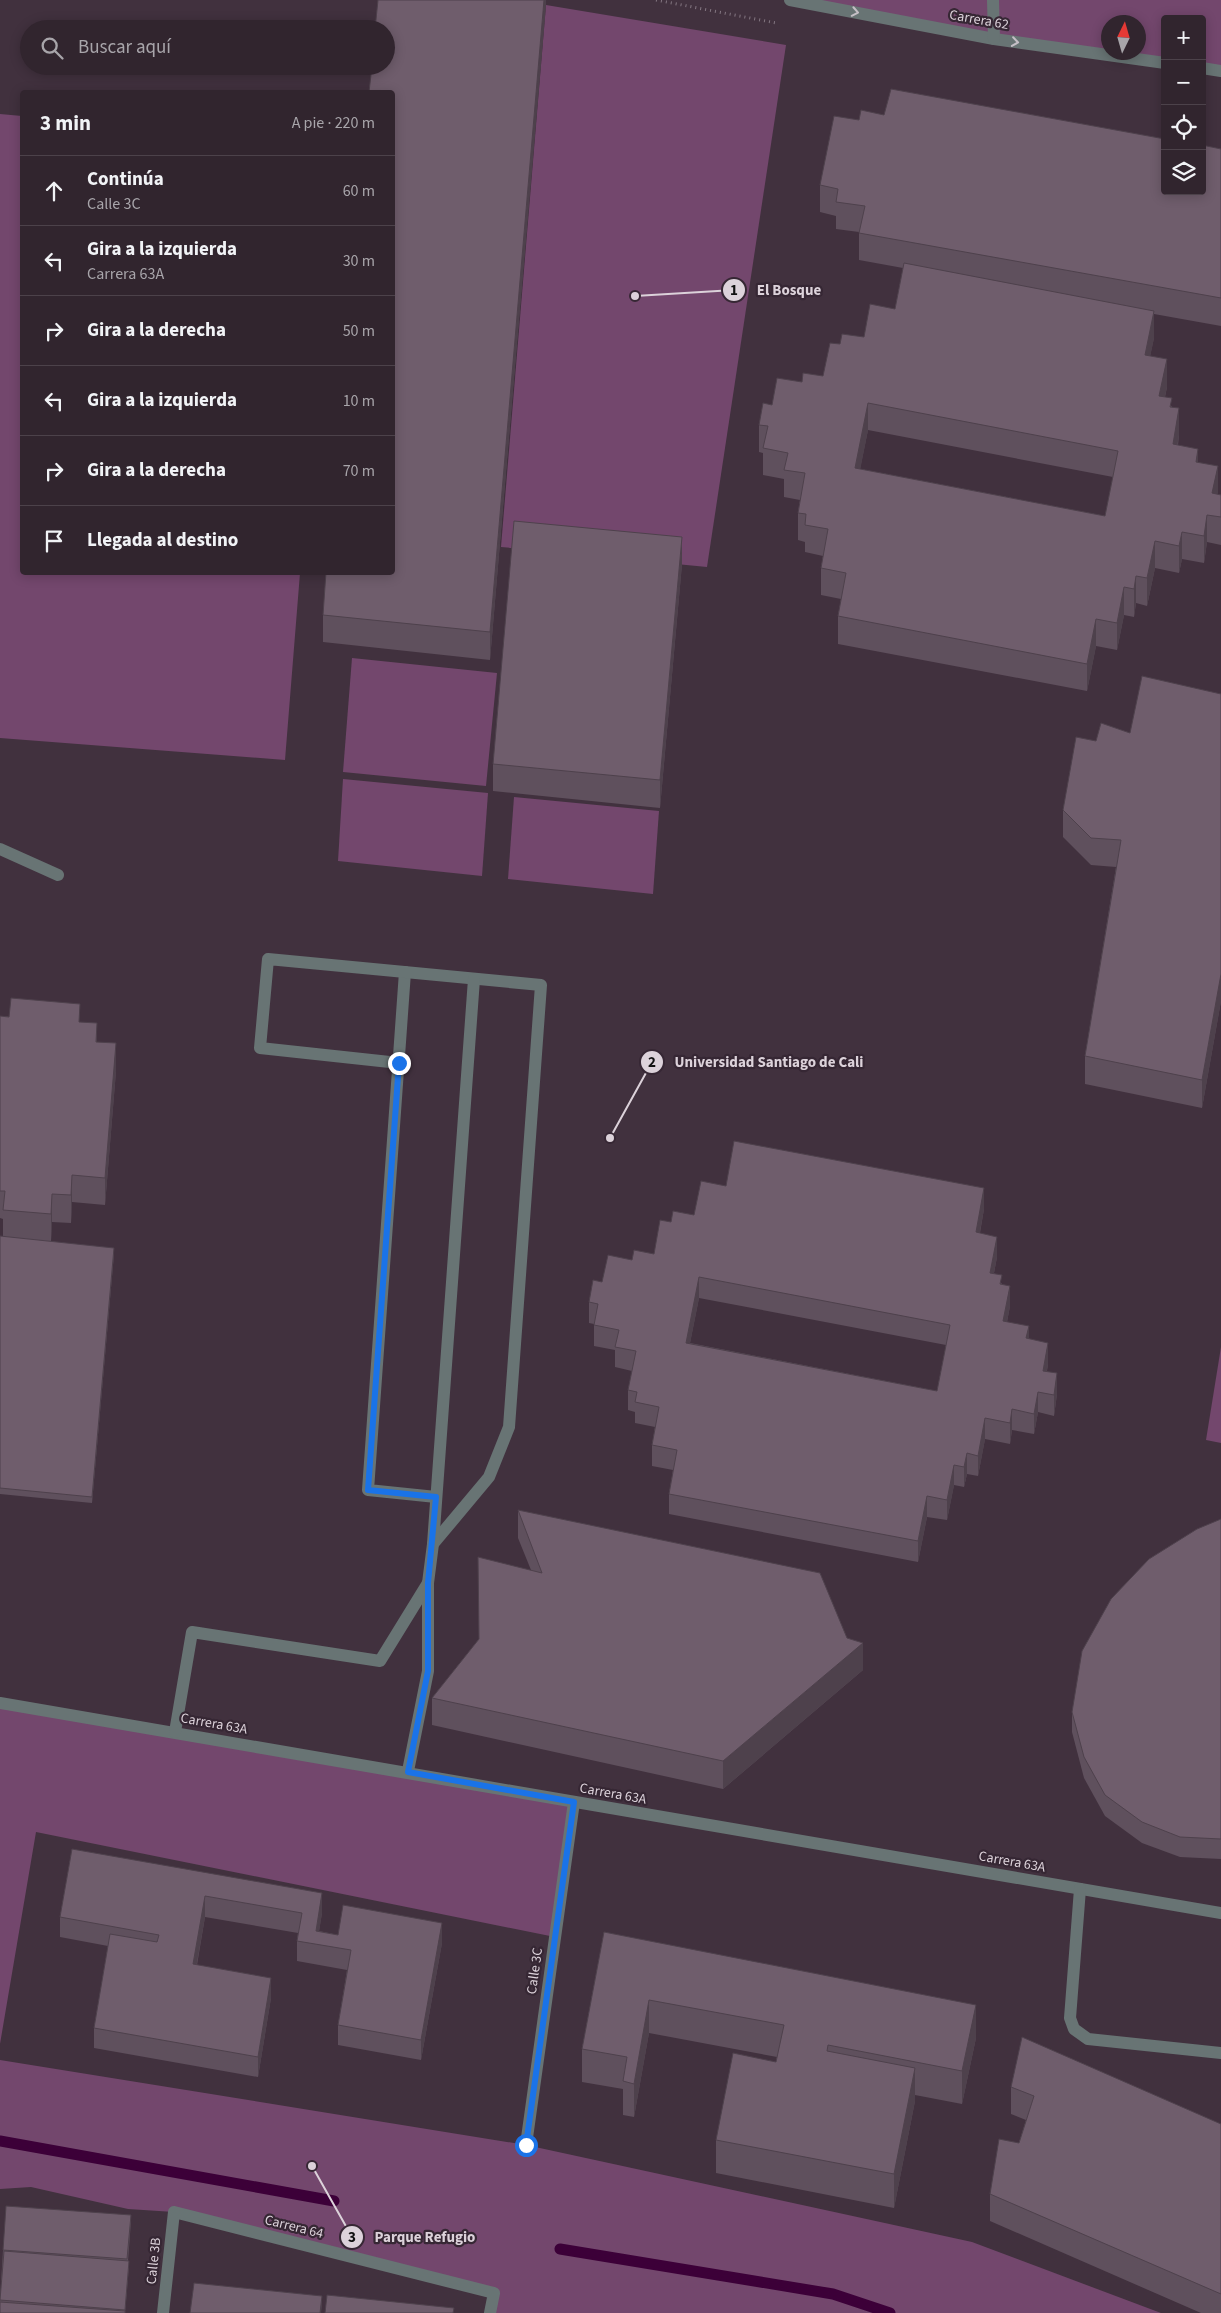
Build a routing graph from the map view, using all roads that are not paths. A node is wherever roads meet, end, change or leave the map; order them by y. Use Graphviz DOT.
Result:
graph roads {
  1 [pos="790,0"];
  2 [pos="994,0"];
  3 [pos="994,39"];
  4 [pos="1161,62"];
  5 [pos="1206,69"];
  6 [pos="1221,71"];
  7 [pos="0,849"];
  8 [pos="58,875"];
  9 [pos="405,972"];
  10 [pos="474,979"];
  11 [pos="399,1063"];
  12 [pos="436,1497"];
  13 [pos="432,1544"];
  14 [pos="428,1583"];
  15 [pos="0,1703"];
  16 [pos="175,1732"];
  17 [pos="408,1772"];
  18 [pos="574,1802"];
  19 [pos="1080,1889"];
  20 [pos="1221,1913"];
  21 [pos="1221,2054"];
  22 [pos="526,2145"];
  23 [pos="174,2212"];
  24 [pos="163,2313"];
  25 [pos="490,2313"];
  1 -- 3 [label="street, Carrera 62, one-way"];
  2 -- 3 [label="street"];
  3 -- 4 [label="street, Carrera 62, one-way"];
  5 -- 6 [label="street"];
  7 -- 8 [label="street"];
  9 -- 10 [label="street"];
  9 -- 11 [label="street"];
  9 -- 11 [label="street"];
  10 -- 12 [label="street"];
  10 -- 13 [label="street"];
  11 -- 12 [label="street"];
  12 -- 13 [label="street"];
  13 -- 14 [label="street"];
  14 -- 16 [label="street"];
  14 -- 17 [label="street"];
  15 -- 16 [label="street, Carrera 63A"];
  16 -- 17 [label="street, Carrera 63A"];
  17 -- 18 [label="street, Carrera 63A"];
  18 -- 19 [label="street, Carrera 63A"];
  18 -- 22 [label="street, Calle 3C"];
  19 -- 20 [label="street, Carrera 63A"];
  19 -- 21 [label="street"];
  23 -- 24 [label="street, Calle 3B"];
  23 -- 25 [label="street, Carrera 64"];
}
